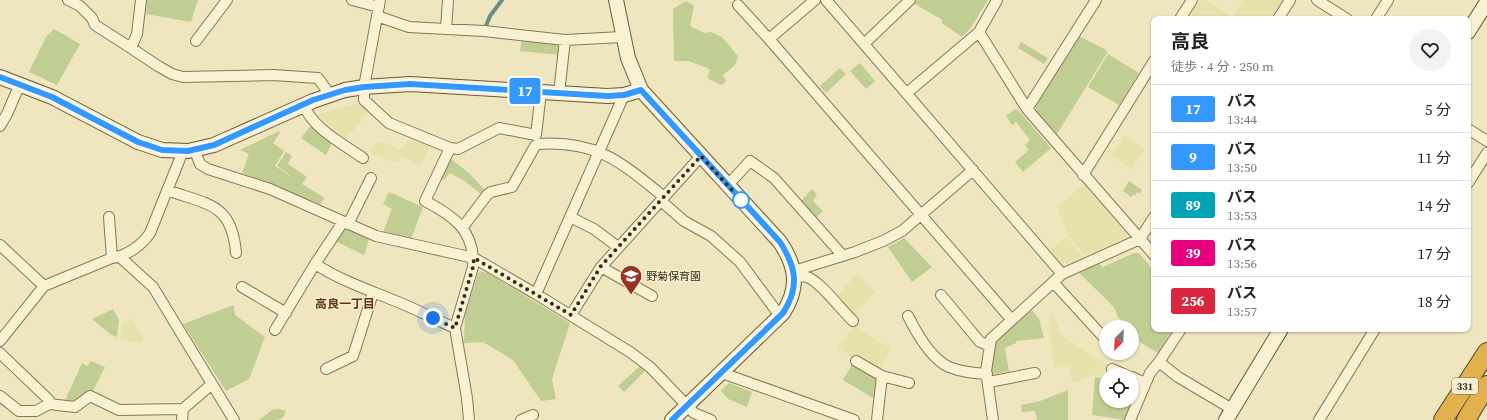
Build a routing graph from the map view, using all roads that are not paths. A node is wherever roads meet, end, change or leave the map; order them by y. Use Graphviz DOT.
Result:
graph roads {
  1 [pos="68,0"];
  2 [pos="141,0"];
  3 [pos="227,0"];
  4 [pos="352,0"];
  5 [pos="448,0"];
  6 [pos="616,0"];
  7 [pos="815,0"];
  8 [pos="826,0"];
  9 [pos="910,0"];
  10 [pos="997,0"];
  11 [pos="1096,0"];
  12 [pos="1192,0"];
  13 [pos="1290,0"];
  14 [pos="1317,0"];
  15 [pos="1388,0"];
  16 [pos="1487,2"];
  17 [pos="738,5"];
  18 [pos="378,7"];
  19 [pos="1182,16"];
  20 [pos="1280,16"];
  21 [pos="1342,16"];
  22 [pos="1378,16"];
  23 [pos="1471,27"];
  24 [pos="446,29"];
  25 [pos="979,32"];
  26 [pos="622,37"];
  27 [pos="769,39"];
  28 [pos="565,40"];
  29 [pos="196,41"];
  30 [pos="865,43"];
  31 [pos="131,48"];
  32 [pos="1151,66"];
  33 [pos="0,77"];
  34 [pos="20,84"];
  35 [pos="364,87"];
  36 [pos="641,90"];
  37 [pos="541,92"];
  38 [pos="908,92"];
  39 [pos="559,93"];
  40 [pos="330,95"];
  41 [pos="624,95"];
  42 [pos="304,104"];
  43 [pos="1026,109"];
  44 [pos="0,126"];
  45 [pos="1471,131"];
  46 [pos="537,140"];
  47 [pos="1487,141"];
  48 [pos="450,148"];
  49 [pos="189,151"];
  50 [pos="599,151"];
  51 [pos="1487,153"];
  52 [pos="701,156"];
  53 [pos="363,158"];
  54 [pos="973,170"];
  55 [pos="1083,175"];
  56 [pos="371,178"];
  57 [pos="1471,178"];
  58 [pos="728,185"];
  59 [pos="167,190"];
  60 [pos="662,199"];
  61 [pos="920,215"];
  62 [pos="109,216"];
  63 [pos="570,217"];
  64 [pos="1151,222"];
  65 [pos="346,223"];
  66 [pos="463,227"];
  67 [pos="1140,239"];
  68 [pos="0,245"];
  69 [pos="618,247"];
  70 [pos="1151,252"];
  71 [pos="236,253"];
  72 [pos="843,256"];
  73 [pos="116,258"];
  74 [pos="474,258"];
  75 [pos="315,264"];
  76 [pos="601,266"];
  77 [pos="794,274"];
  78 [pos="1062,274"];
  79 [pos="1053,282"];
  80 [pos="44,286"];
  81 [pos="242,287"];
  82 [pos="373,293"];
  83 [pos="536,294"];
  84 [pos="941,295"];
  85 [pos="652,296"];
  86 [pos="286,312"];
  87 [pos="571,315"];
  88 [pos="780,316"];
  89 [pos="908,316"];
  90 [pos="1011,318"];
  91 [pos="853,321"];
  92 [pos="455,328"];
  93 [pos="275,330"];
  94 [pos="1099,332"];
  95 [pos="1179,332"];
  96 [pos="1279,332"];
  97 [pos="1373,332"];
  98 [pos="0,341"];
  99 [pos="990,345"];
  100 [pos="1487,352"];
  101 [pos="0,354"];
  102 [pos="856,361"];
  103 [pos="1159,362"];
  104 [pos="326,369"];
  105 [pos="722,373"];
  106 [pos="1035,374"];
  107 [pos="882,376"];
  108 [pos="988,378"];
  109 [pos="1139,381"];
  110 [pos="909,383"];
  111 [pos="1145,383"];
  112 [pos="212,384"];
  113 [pos="1487,385"];
  114 [pos="0,396"];
  115 [pos="49,404"];
  116 [pos="688,405"];
  117 [pos="183,410"];
  118 [pos="533,415"];
  119 [pos="1229,415"];
  120 [pos="182,420"];
  121 [pos="234,420"];
  122 [pos="469,420"];
  123 [pos="521,420"];
  124 [pos="672,420"];
  125 [pos="711,420"];
  126 [pos="854,420"];
  127 [pos="878,420"];
  128 [pos="993,420"];
  129 [pos="1130,420"];
  130 [pos="1319,420"];
  131 [pos="1443,420"];
  132 [pos="1466,420"];
  1 -- 31 [label="street"];
  2 -- 31 [label="street"];
  3 -- 29 [label="street"];
  4 -- 18 [label="street"];
  5 -- 24 [label="street"];
  6 -- 26 [label="street"];
  7 -- 27 [label="street"];
  8 -- 30 [label="street"];
  9 -- 30 [label="street"];
  10 -- 25 [label="street"];
  11 -- 43 [label="street"];
  12 -- 19 [label="street"];
  13 -- 20 [label="street"];
  14 -- 21 [label="street"];
  15 -- 22 [label="street"];
  16 -- 23 [label="street"];
  17 -- 27 [label="street"];
  18 -- 24 [label="street"];
  18 -- 35 [label="street"];
  24 -- 28 [label="street"];
  25 -- 38 [label="street"];
  25 -- 43 [label="street"];
  26 -- 28 [label="street"];
  26 -- 36 [label="street"];
  27 -- 61 [label="street"];
  28 -- 39 [label="street"];
  30 -- 38 [label="street"];
  31 -- 40 [label="street"];
  32 -- 55 [label="street"];
  33 -- 34 [label="street"];
  34 -- 44 [label="street"];
  34 -- 49 [label="street"];
  35 -- 37 [label="street"];
  35 -- 40 [label="street"];
  35 -- 48 [label="street"];
  36 -- 41 [label="street"];
  36 -- 52 [label="street"];
  37 -- 39 [label="street"];
  37 -- 46 [label="street"];
  38 -- 54 [label="street"];
  39 -- 41 [label="street"];
  40 -- 42 [label="street"];
  41 -- 50 [label="street"];
  42 -- 49 [label="street"];
  42 -- 53 [label="street"];
  43 -- 55 [label="street"];
  45 -- 47 [label="street"];
  46 -- 48 [label="street"];
  46 -- 50 [label="street"];
  46 -- 66 [label="street"];
  48 -- 66 [label="street"];
  49 -- 59 [label="street"];
  49 -- 65 [label="street"];
  50 -- 60 [label="street"];
  50 -- 63 [label="street"];
  51 -- 57 [label="street"];
  52 -- 58 [label="street"];
  52 -- 60 [label="street"];
  54 -- 61 [label="street"];
  54 -- 78 [label="street"];
  55 -- 67 [label="street"];
  56 -- 65 [label="street"];
  58 -- 72 [label="street"];
  58 -- 77 [label="street"];
  59 -- 71 [label="street"];
  59 -- 73 [label="street"];
  60 -- 69 [label="street"];
  60 -- 88 [label="street"];
  61 -- 72 [label="street"];
  61 -- 90 [label="street"];
  62 -- 73 [label="street"];
  63 -- 69 [label="street"];
  63 -- 83 [label="street"];
  64 -- 67 [label="street"];
  65 -- 74 [label="street"];
  65 -- 75 [label="street"];
  66 -- 74 [label="street"];
  67 -- 70 [label="street"];
  67 -- 78 [label="street"];
  68 -- 80 [label="street"];
  69 -- 76 [label="street"];
  72 -- 77 [label="street"];
  73 -- 80 [label="street"];
  73 -- 112 [label="street"];
  74 -- 83 [label="street"];
  74 -- 92 [label="street"];
  75 -- 82 [label="street"];
  75 -- 86 [label="street"];
  76 -- 85 [label="street"];
  76 -- 87 [label="street"];
  77 -- 88 [label="street"];
  77 -- 91 [label="street"];
  78 -- 79 [label="street"];
  79 -- 90 [label="street"];
  79 -- 94 [label="street"];
  80 -- 98 [label="street"];
  81 -- 86 [label="street"];
  82 -- 92 [label="street"];
  82 -- 104 [label="street"];
  83 -- 87 [label="street"];
  84 -- 99 [label="street"];
  86 -- 93 [label="street"];
  87 -- 116 [label="street"];
  88 -- 105 [label="street"];
  89 -- 108 [label="street"];
  90 -- 99 [label="street"];
  92 -- 122 [label="street"];
  95 -- 103 [label="street"];
  96 -- 119 [label="street"];
  97 -- 130 [label="street"];
  99 -- 108 [label="street"];
  100 -- 131 [label="highway, 331"];
  101 -- 115 [label="street"];
  102 -- 107 [label="street"];
  103 -- 111 [label="street"];
  103 -- 119 [label="street"];
  105 -- 116 [label="street"];
  105 -- 126 [label="street"];
  106 -- 108 [label="street"];
  107 -- 110 [label="street"];
  107 -- 127 [label="street"];
  108 -- 128 [label="street"];
  109 -- 111 [label="street"];
  111 -- 129 [label="street"];
  112 -- 117 [label="street"];
  112 -- 121 [label="street"];
  113 -- 132 [label="highway, 331"];
  114 -- 115 [label="street"];
  115 -- 117 [label="street"];
  116 -- 124 [label="street"];
  116 -- 125 [label="street"];
  117 -- 120 [label="street"];
  118 -- 123 [label="street"];
}
